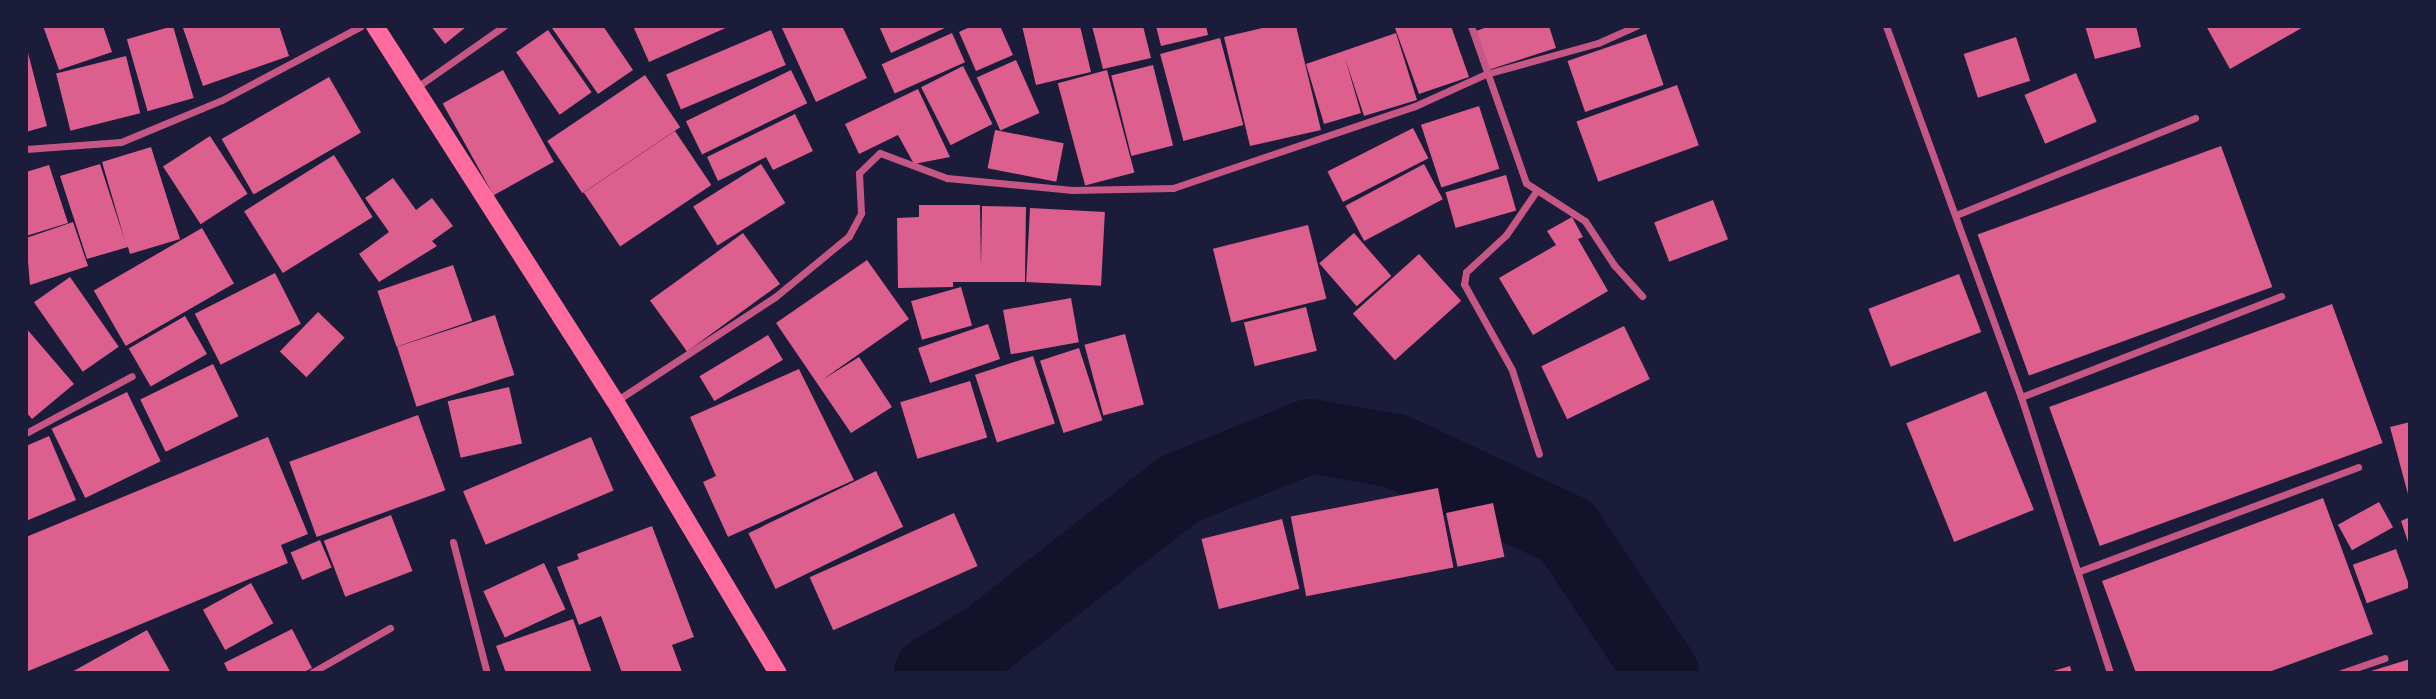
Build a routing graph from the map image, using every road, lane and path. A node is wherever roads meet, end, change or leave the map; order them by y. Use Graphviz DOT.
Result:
graph roads {
  1 [pos="361,26"];
  2 [pos="375,26"];
  3 [pos="504,26"];
  4 [pos="1471,26"];
  5 [pos="1636,26"];
  6 [pos="1886,26"];
  7 [pos="1486,74"];
  8 [pos="417,87"];
  9 [pos="2195,118"];
  10 [pos="26,149"];
  11 [pos="1535,192"];
  12 [pos="1956,215"];
  13 [pos="1642,296"];
  14 [pos="2281,296"];
  15 [pos="132,376"];
  16 [pos="2021,397"];
  17 [pos="615,401"];
  18 [pos="26,433"];
  19 [pos="1539,454"];
  20 [pos="2358,467"];
  21 [pos="453,542"];
  22 [pos="2080,571"];
  23 [pos="390,628"];
  24 [pos="2385,658"];
  25 [pos="312,673"];
  26 [pos="487,673"];
  27 [pos="778,673"];
  28 [pos="2110,673"];
  29 [pos="2341,673"];
  1 -- 10 [label="street"];
  2 -- 8 [label="main road"];
  3 -- 8 [label="street"];
  4 -- 7 [label="street"];
  5 -- 7 [label="street"];
  6 -- 12 [label="street"];
  7 -- 11 [label="street"];
  7 -- 17 [label="street"];
  8 -- 17 [label="main road"];
  9 -- 12 [label="street"];
  11 -- 13 [label="street"];
  11 -- 19 [label="street"];
  12 -- 16 [label="street"];
  14 -- 16 [label="street"];
  15 -- 18 [label="street"];
  16 -- 22 [label="street"];
  17 -- 27 [label="main road"];
  20 -- 22 [label="street"];
  21 -- 26 [label="street"];
  22 -- 28 [label="street"];
  23 -- 25 [label="street"];
  24 -- 29 [label="street"];
}
